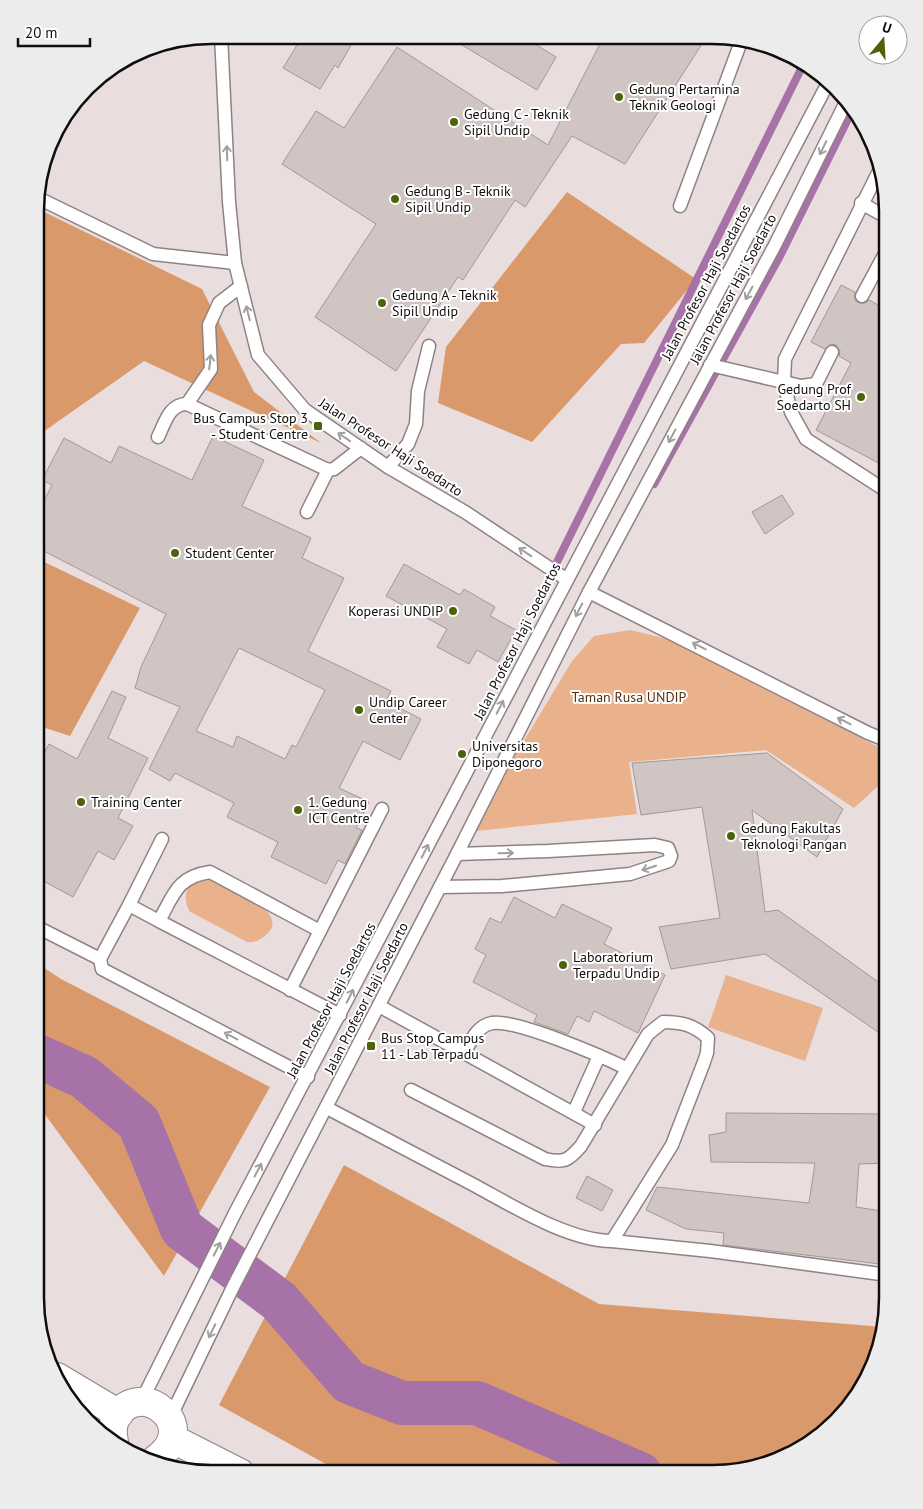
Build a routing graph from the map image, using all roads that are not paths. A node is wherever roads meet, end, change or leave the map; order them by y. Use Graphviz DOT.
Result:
graph roads {
  1 [pos="221,44"];
  2 [pos="739,46"];
  3 [pos="825,88"];
  4 [pos="843,107"];
  5 [pos="876,177"];
  6 [pos="44,201"];
  7 [pos="861,203"];
  8 [pos="680,206"];
  9 [pos="879,213"];
  10 [pos="235,263"];
  11 [pos="879,265"];
  12 [pos="241,286"];
  13 [pos="862,296"];
  14 [pos="428,346"];
  15 [pos="832,352"];
  16 [pos="710,365"];
  17 [pos="784,383"];
  18 [pos="187,404"];
  19 [pos="158,437"];
  20 [pos="361,448"];
  21 [pos="388,466"];
  22 [pos="328,470"];
  23 [pos="879,486"];
  24 [pos="307,512"];
  25 [pos="566,579"];
  26 [pos="588,592"];
  27 [pos="879,737"];
  28 [pos="382,809"];
  29 [pos="162,839"];
  30 [pos="457,854"];
  31 [pos="440,887"];
  32 [pos="129,905"];
  33 [pos="160,921"];
  34 [pos="44,930"];
  35 [pos="320,931"];
  36 [pos="100,959"];
  37 [pos="290,990"];
  38 [pos="378,1006"];
  39 [pos="340,1016"];
  40 [pos="464,1053"];
  41 [pos="599,1056"];
  42 [pos="626,1068"];
  43 [pos="308,1077"];
  44 [pos="411,1090"];
  45 [pos="327,1108"];
  46 [pos="574,1112"];
  47 [pos="595,1125"];
  48 [pos="612,1241"];
  49 [pos="879,1274"];
  50 [pos="65,1380"];
  51 [pos="130,1408"];
  52 [pos="114,1434"];
  53 [pos="167,1439"];
  54 [pos="223,1465"];
  10 -- 1 [label="lane, Jalan Profesor Haji Soedarto, one-way"];
  2 -- 8 [label="lane"];
  3 -- 25 [label="lane, Jalan Profesor Haji Soedartos"];
  4 -- 16 [label="lane, Jalan Profesor Haji Soedarto, one-way"];
  5 -- 7 [label="lane"];
  6 -- 10 [label="lane"];
  7 -- 9 [label="lane"];
  7 -- 17 [label="lane"];
  10 -- 12 [label="lane, Jalan Profesor Haji Soedarto"];
  11 -- 13 [label="lane"];
  18 -- 12 [label="lane, one-way"];
  20 -- 12 [label="lane, Jalan Profesor Haji Soedarto, one-way"];
  14 -- 21 [label="lane"];
  15 -- 17 [label="lane"];
  16 -- 17 [label="lane"];
  16 -- 26 [label="lane, Jalan Profesor Haji Soedarto, one-way"];
  17 -- 23 [label="lane"];
  18 -- 19 [label="lane"];
  18 -- 22 [label="lane"];
  20 -- 21 [label="lane, Jalan Profesor Haji Soedarto"];
  20 -- 22 [label="lane"];
  25 -- 21 [label="lane, Jalan Profesor Haji Soedarto, one-way"];
  22 -- 24 [label="lane"];
  39 -- 25 [label="lane, Jalan Profesor Haji Soedartos, one-way"];
  27 -- 26 [label="lane, one-way"];
  26 -- 30 [label="lane, Jalan Profesor Haji Soedarto, one-way"];
  28 -- 35 [label="lane"];
  29 -- 32 [label="lane"];
  30 -- 31 [label="lane, Jalan Profesor Haji Soedarto"];
  30 -- 31 [label="lane, one-way"];
  31 -- 38 [label="lane, Jalan Profesor Haji Soedarto"];
  32 -- 33 [label="lane"];
  32 -- 36 [label="lane"];
  33 -- 35 [label="lane"];
  33 -- 37 [label="lane"];
  34 -- 36 [label="lane"];
  35 -- 37 [label="lane"];
  43 -- 36 [label="lane, one-way"];
  37 -- 39 [label="lane"];
  38 -- 40 [label="lane"];
  38 -- 45 [label="lane, Jalan Profesor Haji Soedarto"];
  39 -- 43 [label="lane, Jalan Profesor Haji Soedartos"];
  40 -- 41 [label="lane"];
  40 -- 46 [label="lane"];
  41 -- 42 [label="lane"];
  41 -- 46 [label="lane"];
  42 -- 47 [label="lane"];
  42 -- 48 [label="lane"];
  51 -- 43 [label="lane, Jalan Profesor Haji Soedartos, one-way"];
  44 -- 47 [label="lane"];
  45 -- 48 [label="lane"];
  45 -- 53 [label="lane, Jalan Profesor Haji Soedarto, one-way"];
  46 -- 47 [label="lane"];
  48 -- 49 [label="lane"];
  50 -- 51 [label="street"];
  51 -- 52 [label="street"];
  51 -- 53 [label="street"];
  53 -- 54 [label="street"];
}
